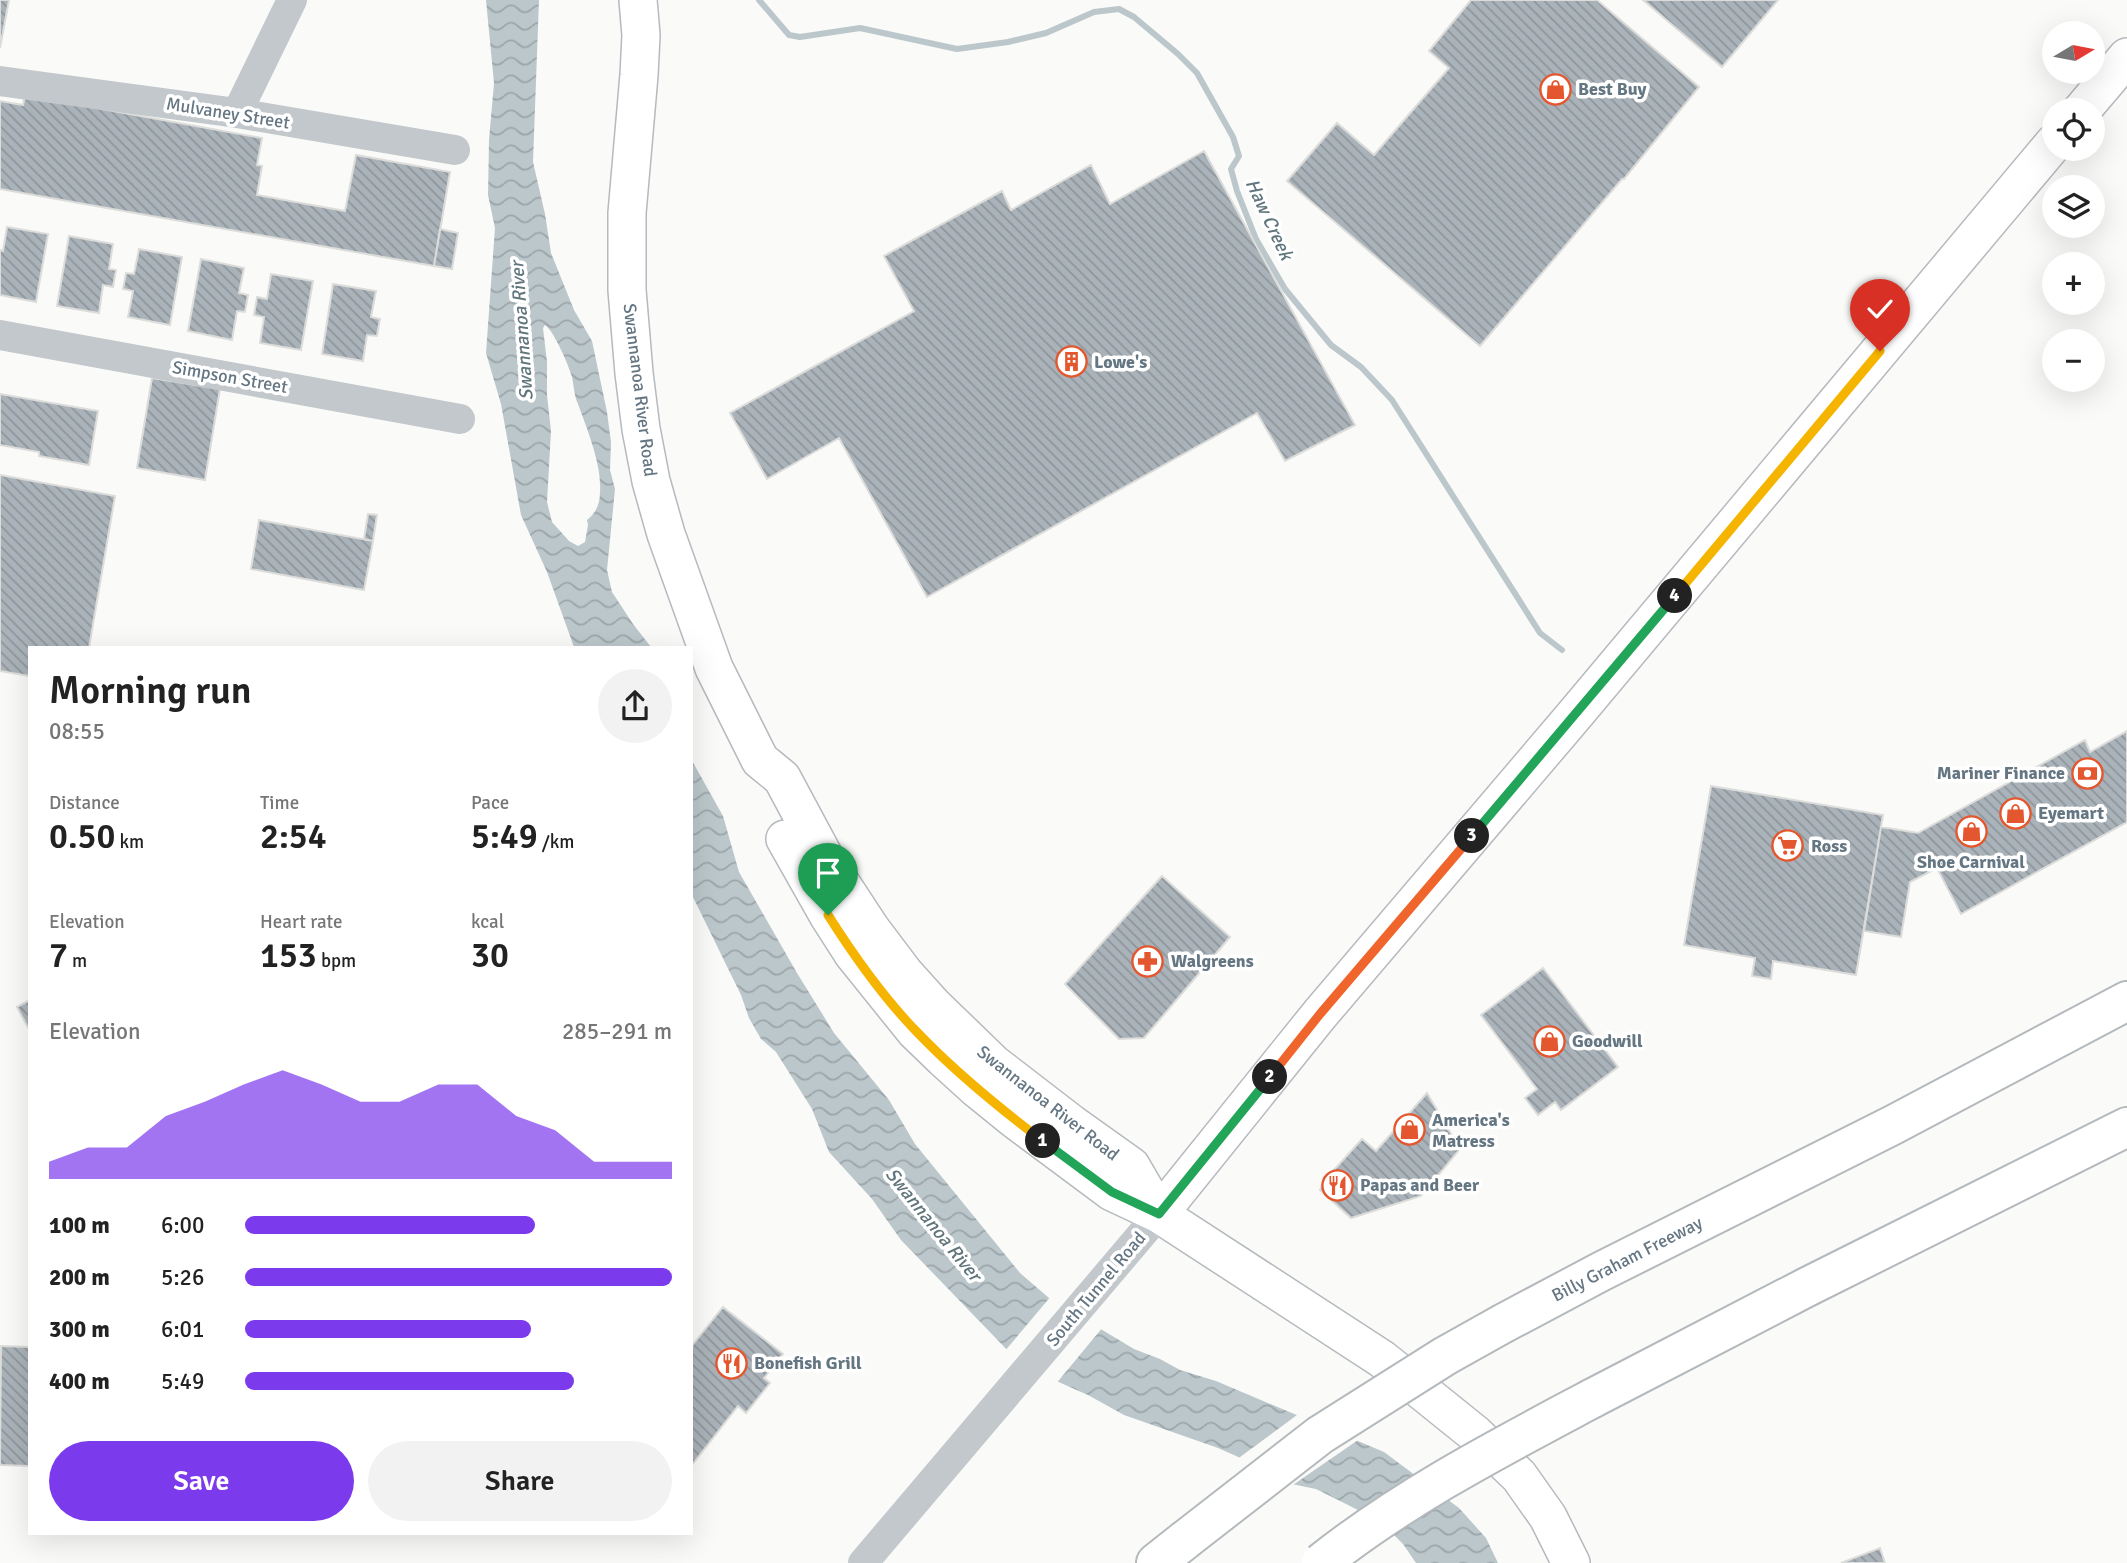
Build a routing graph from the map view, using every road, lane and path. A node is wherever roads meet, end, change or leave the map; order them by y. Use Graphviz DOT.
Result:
graph roads {
  1 [pos="292,0"];
  2 [pos="638,0"];
  3 [pos="2127,57"];
  4 [pos="0,81"];
  5 [pos="2092,98"];
  6 [pos="237,113"];
  7 [pos="455,150"];
  8 [pos="2042,157"];
  9 [pos="0,335"];
  10 [pos="460,419"];
  11 [pos="2127,1001"];
  12 [pos="2127,1127"];
  13 [pos="1159,1214"];
  14 [pos="863,1563"];
  15 [pos="1156,1563"];
  16 [pos="1321,1563"];
  17 [pos="1571,1563"];
  1 -- 6 [label="street"];
  2 -- 13 [label="main road, Swannanoa River Road"];
  3 -- 5 [label="main road"];
  4 -- 6 [label="street, Mulvaney Street"];
  6 -- 7 [label="street, Mulvaney Street"];
  8 -- 13 [label="main road, South Tunnel Road"];
  9 -- 10 [label="street, Simpson Street"];
  11 -- 15 [label="highway, Billy Graham Freeway, bridge"];
  12 -- 16 [label="highway, bridge"];
  13 -- 14 [label="street, South Tunnel Road"];
  13 -- 17 [label="main road, Swannanoa River Road"];
}
